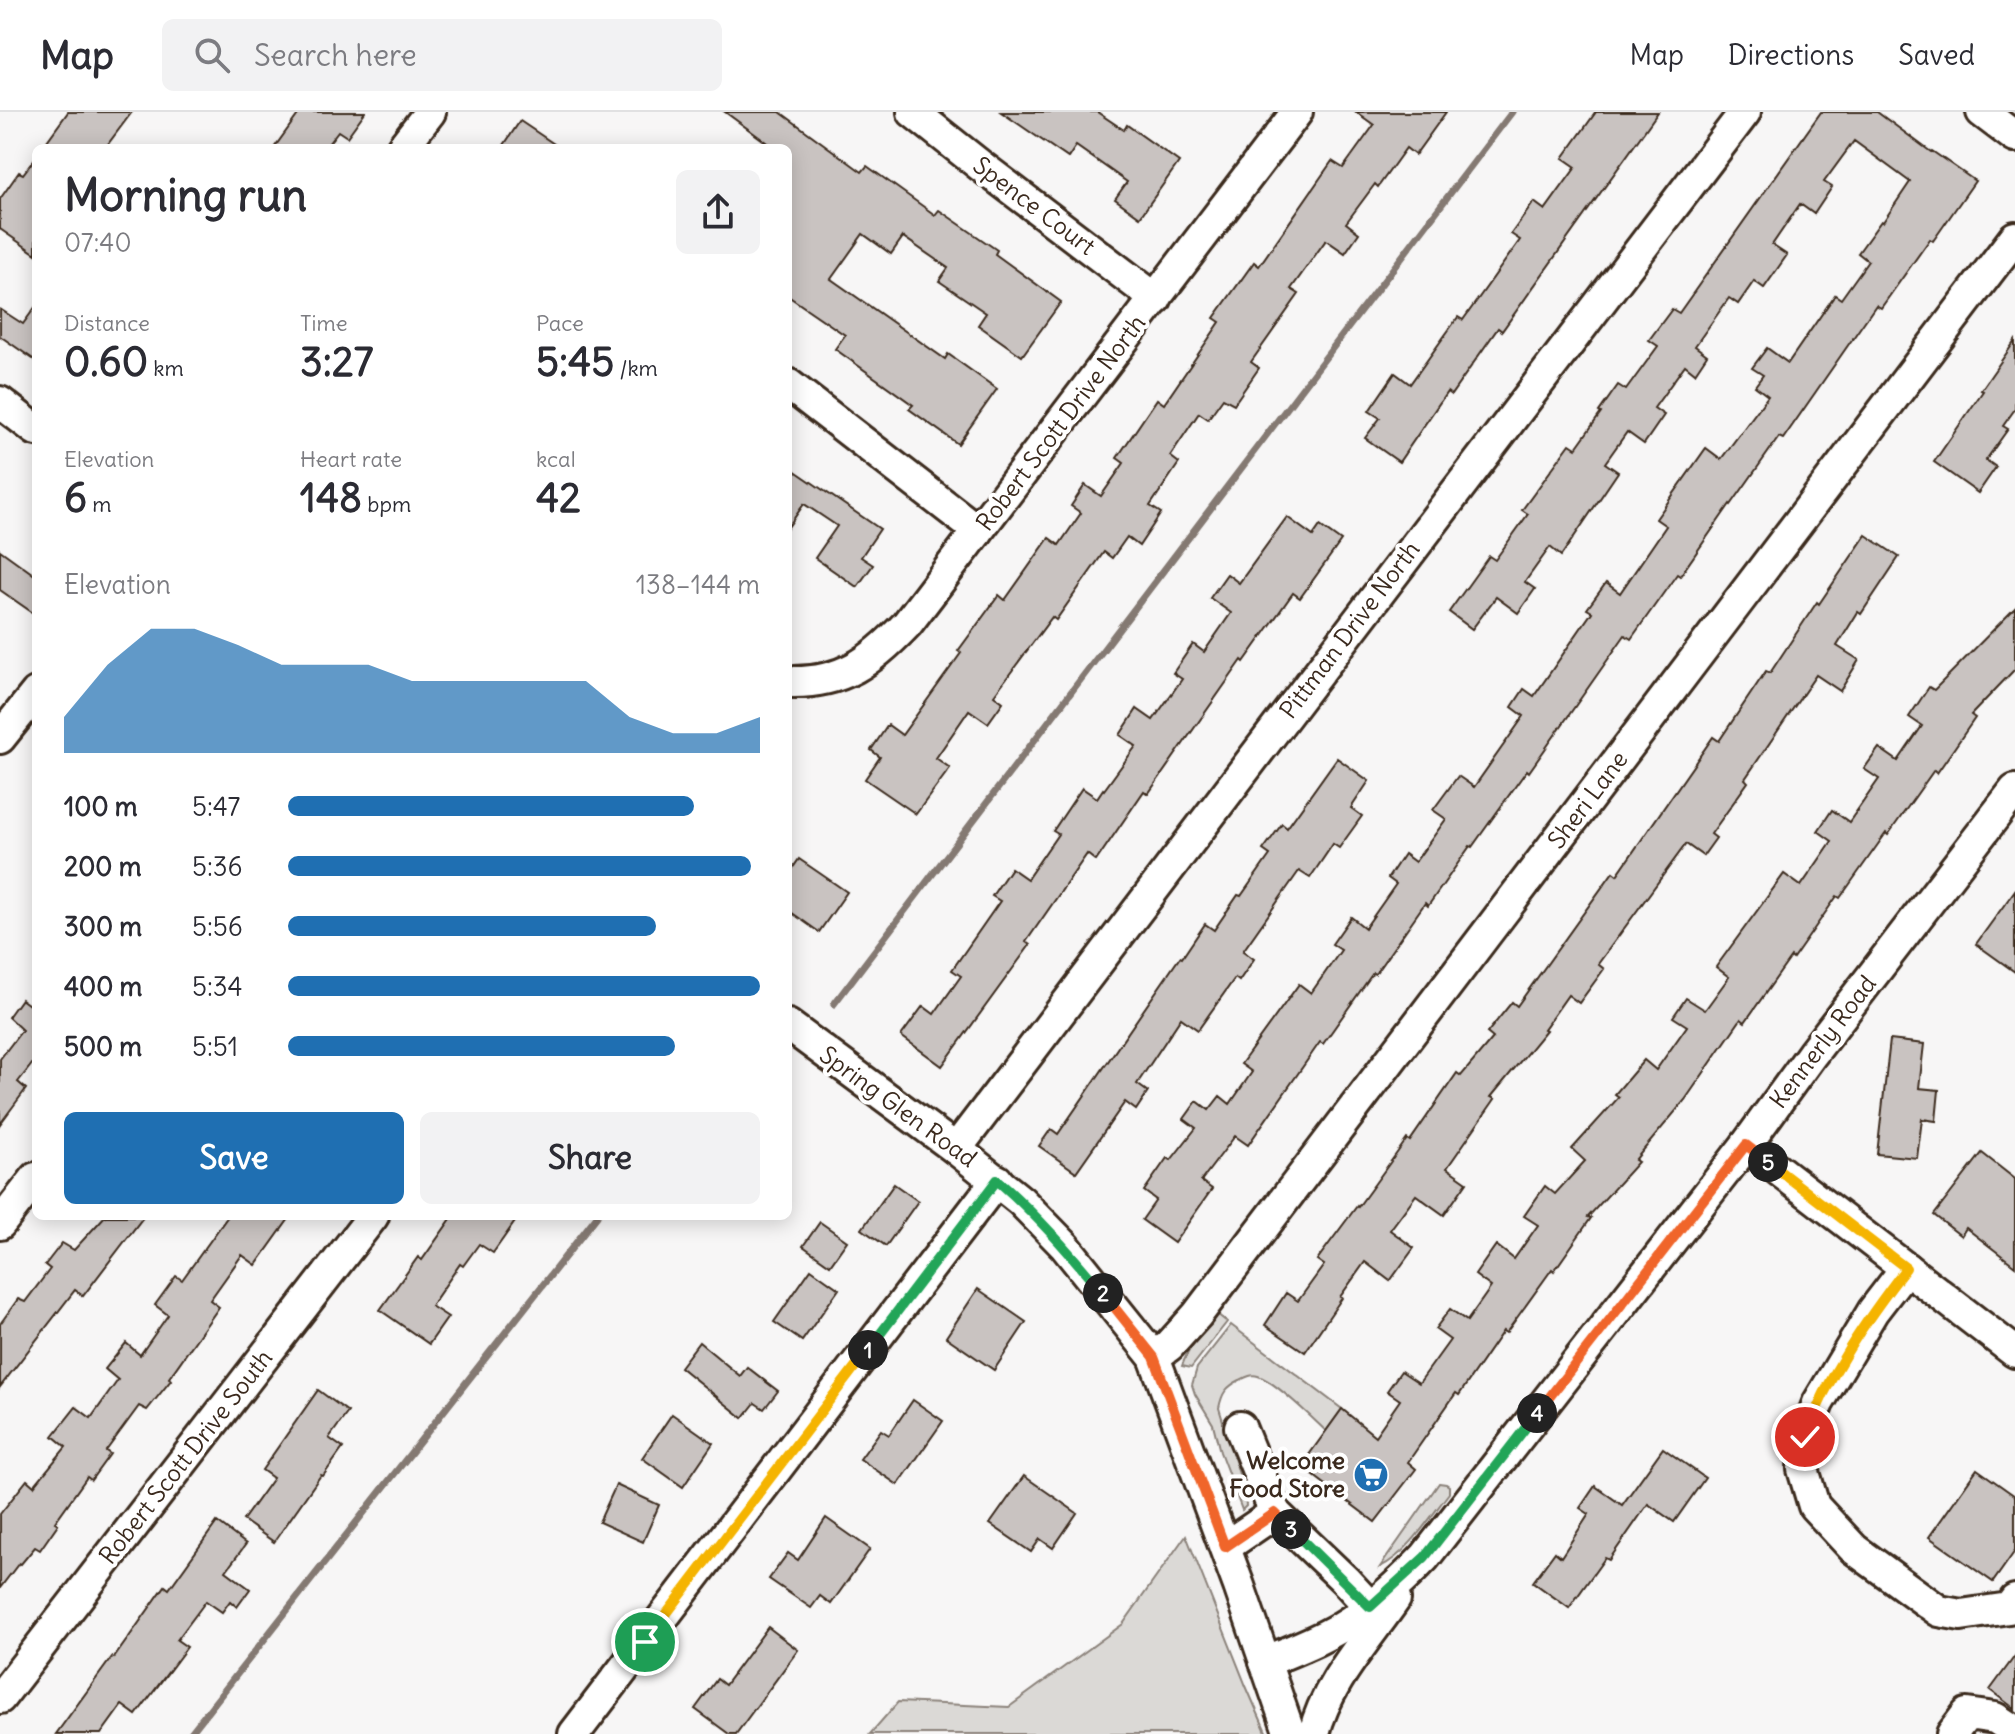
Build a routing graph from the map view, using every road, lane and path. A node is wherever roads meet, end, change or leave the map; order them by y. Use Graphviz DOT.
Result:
graph roads {
  1 [pos="430,112"];
  2 [pos="913,112"];
  3 [pos="1297,112"];
  4 [pos="1745,112"];
  5 [pos="1982,112"];
  6 [pos="2015,137"];
  7 [pos="405,144"];
  8 [pos="2015,237"];
  9 [pos="1156,299"];
  10 [pos="792,387"];
  11 [pos="0,402"];
  12 [pos="32,427"];
  13 [pos="978,531"];
  14 [pos="792,682"];
  15 [pos="32,698"];
  16 [pos="0,738"];
  17 [pos="2015,790"];
  18 [pos="2006,822"];
  19 [pos="792,1028"];
  20 [pos="1746,1145"];
  21 [pos="956,1149"];
  22 [pos="997,1180"];
  23 [pos="32,1183"];
  24 [pos="370,1220"];
  25 [pos="0,1224"];
  26 [pos="1906,1268"];
  27 [pos="2015,1352"];
  28 [pos="1154,1357"];
  29 [pos="1240,1427"];
  30 [pos="1275,1513"];
  31 [pos="1225,1547"];
  32 [pos="1419,1563"];
  33 [pos="2015,1600"];
  34 [pos="1370,1607"];
  35 [pos="1265,1662"];
  36 [pos="0,1698"];
  37 [pos="2015,1731"];
  38 [pos="574,1734"];
  39 [pos="1290,1734"];
  40 [pos="1314,1734"];
  41 [pos="1952,1734"];
  1 -- 7 [label="street"];
  2 -- 9 [label="street, Spence Court"];
  3 -- 9 [label="street, Robert Scott Drive North"];
  4 -- 21 [label="street, Pittman Drive North"];
  5 -- 6 [label="street"];
  8 -- 28 [label="street, Sheri Lane"];
  9 -- 13 [label="street, Robert Scott Drive North"];
  10 -- 13 [label="street"];
  11 -- 12 [label="street"];
  13 -- 14 [label="street, Robert Scott Drive North"];
  15 -- 16 [label="street"];
  17 -- 18 [label="street, Kennerly Road"];
  18 -- 20 [label="street, Kennerly Road"];
  19 -- 21 [label="street, Spring Glen Road"];
  20 -- 26 [label="street"];
  20 -- 32 [label="street, Kennerly Road"];
  21 -- 22 [label="street, Spring Glen Road"];
  22 -- 28 [label="street, Spring Glen Road"];
  22 -- 38 [label="street"];
  23 -- 25 [label="street"];
  24 -- 36 [label="street, Robert Scott Drive South"];
  26 -- 27 [label="street"];
  26 -- 33 [label="street"];
  28 -- 31 [label="street, Spring Glen Road"];
  29 -- 30 [label="street"];
  30 -- 31 [label="street"];
  30 -- 34 [label="street"];
  31 -- 35 [label="street, Spring Glen Road"];
  32 -- 34 [label="street, Kennerly Road"];
  32 -- 40 [label="street"];
  34 -- 35 [label="street, Kennerly Road"];
  35 -- 39 [label="street, Spring Glen Road"];
  37 -- 41 [label="street"];
}
